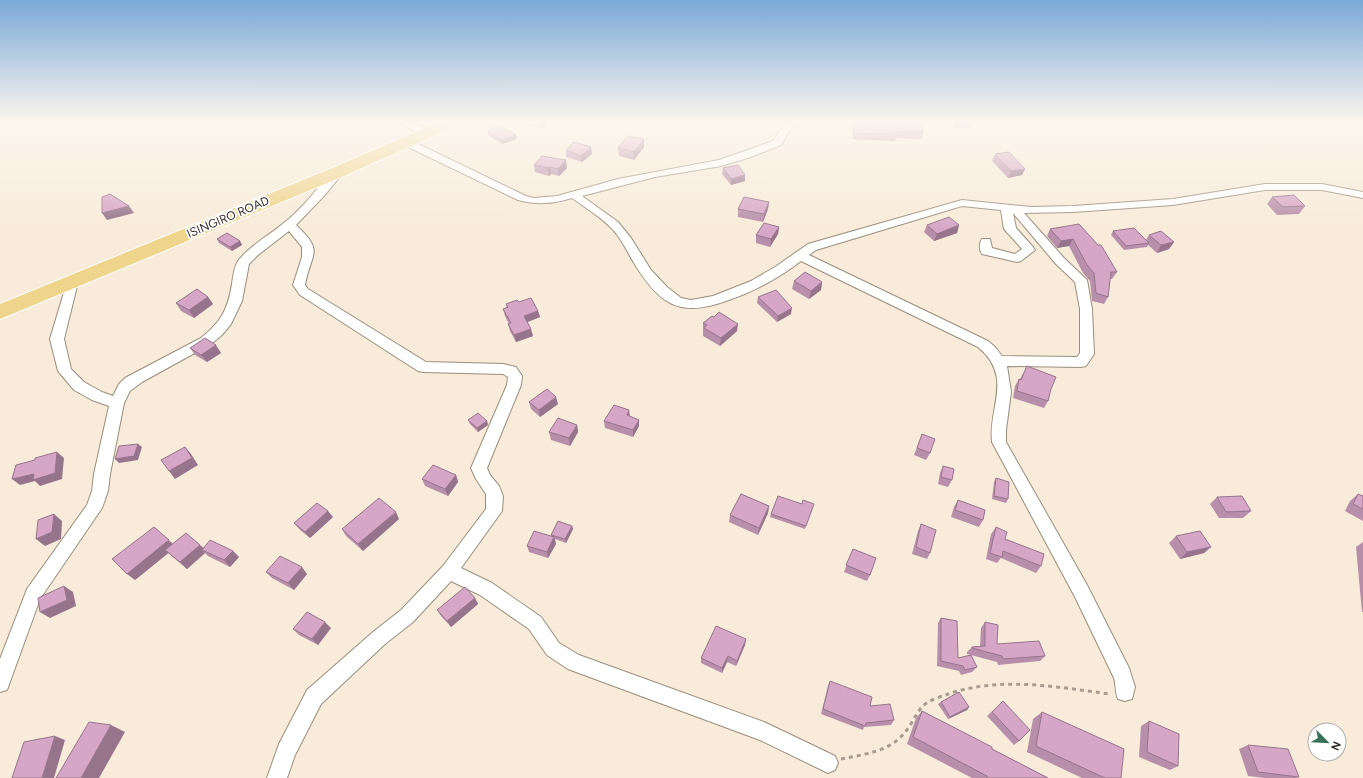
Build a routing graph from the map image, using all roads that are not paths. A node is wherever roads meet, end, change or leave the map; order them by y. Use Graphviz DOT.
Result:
graph roads {
  1 [pos="371,157"];
  2 [pos="438,157"];
  3 [pos="740,157"];
  4 [pos="338,172"];
  5 [pos="573,194"];
  6 [pos="1363,195"];
  7 [pos="1010,208"];
  8 [pos="289,225"];
  9 [pos="986,242"];
  10 [pos="799,255"];
  11 [pos="72,282"];
  12 [pos="0,312"];
  13 [pos="999,361"];
  14 [pos="117,403"];
  15 [pos="449,571"];
  16 [pos="0,683"];
  17 [pos="1125,692"];
  18 [pos="828,762"];
  19 [pos="277,778"];
  1 -- 4 [label="main road, ISINGIRO ROAD"];
  2 -- 5 [label="street"];
  3 -- 5 [label="street"];
  4 -- 8 [label="street"];
  4 -- 11 [label="main road, ISINGIRO ROAD"];
  5 -- 10 [label="street"];
  6 -- 7 [label="street"];
  7 -- 9 [label="street"];
  7 -- 10 [label="street"];
  7 -- 13 [label="street"];
  8 -- 14 [label="street"];
  8 -- 15 [label="street"];
  10 -- 13 [label="street"];
  11 -- 12 [label="main road, ISINGIRO ROAD"];
  11 -- 14 [label="street"];
  13 -- 17 [label="street"];
  14 -- 16 [label="street"];
  15 -- 18 [label="street"];
  15 -- 19 [label="street"];
}
